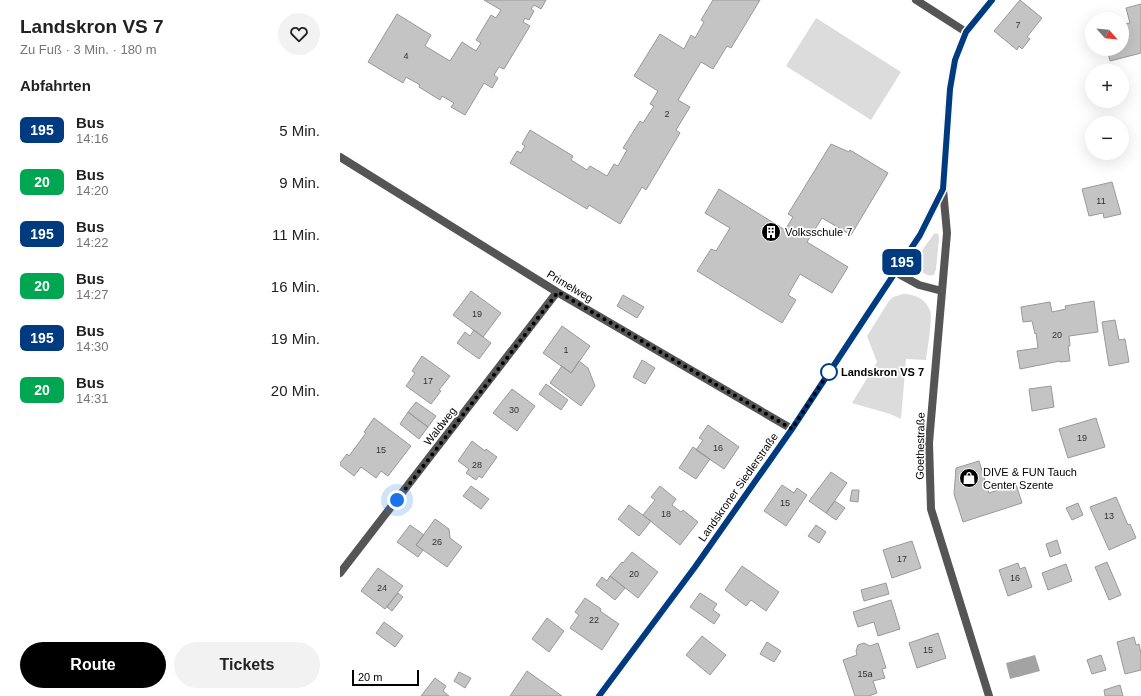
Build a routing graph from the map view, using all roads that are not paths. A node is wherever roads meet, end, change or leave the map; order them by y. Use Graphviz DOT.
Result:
graph roads {
  1 [pos="916,0"];
  2 [pos="992,0"];
  3 [pos="966,32"];
  4 [pos="340,157"];
  5 [pos="943,189"];
  6 [pos="896,272"];
  7 [pos="942,291"];
  8 [pos="558,292"];
  9 [pos="792,429"];
  10 [pos="340,573"];
  11 [pos="599,696"];
  12 [pos="989,696"];
  1 -- 3 [label="street"];
  2 -- 3 [label="street, Landskroner Siedlerstraße"];
  3 -- 5 [label="street, Landskroner Siedlerstraße"];
  4 -- 8 [label="street, Primelweg"];
  5 -- 6 [label="street, Landskroner Siedlerstraße"];
  5 -- 7 [label="street, Goethestraße"];
  6 -- 7 [label="street"];
  6 -- 9 [label="street, Landskroner Siedlerstraße"];
  7 -- 12 [label="street, Goethestraße"];
  8 -- 9 [label="street, Primelweg"];
  8 -- 10 [label="street, Waldweg"];
  9 -- 11 [label="street, Landskroner Siedlerstraße"];
}
